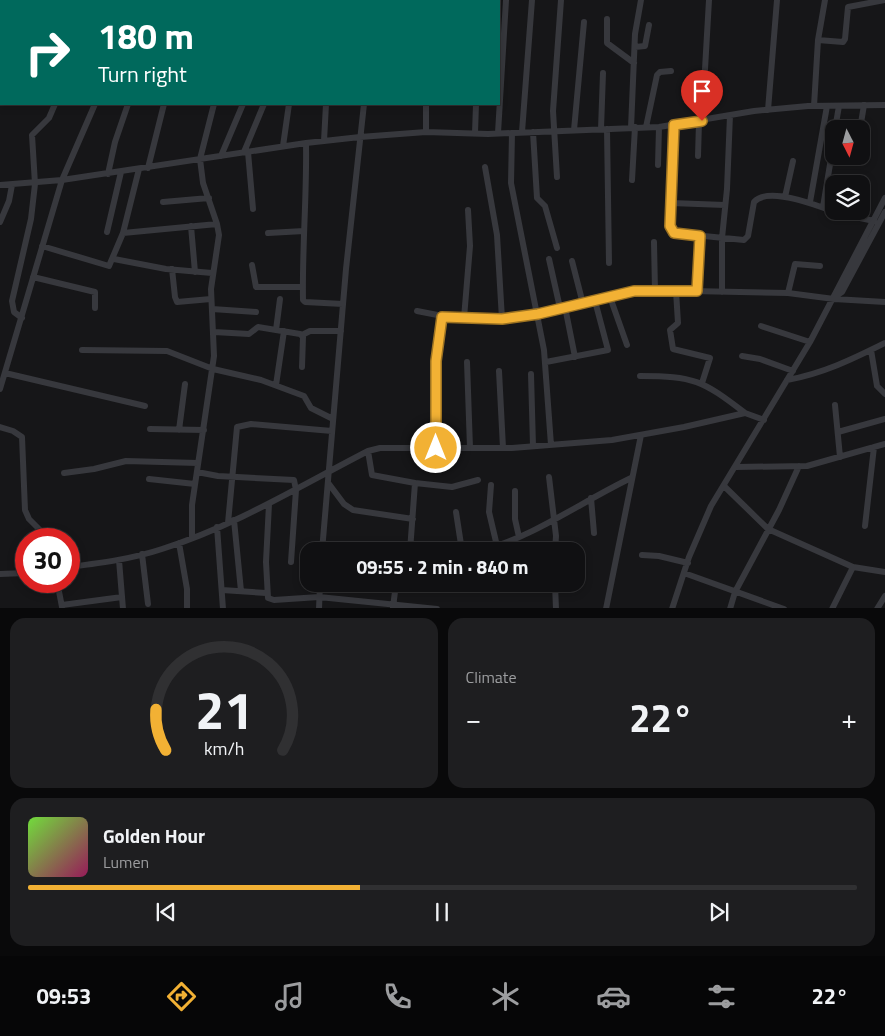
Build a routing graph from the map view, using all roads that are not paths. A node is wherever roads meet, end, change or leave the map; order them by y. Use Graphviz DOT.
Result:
graph roads {
  1 [pos="506,0"];
  2 [pos="532,0"];
  3 [pos="561,0"];
  4 [pos="640,0"];
  5 [pos="709,0"];
  6 [pos="777,0"];
  7 [pos="825,0"];
  8 [pos="885,0"];
  9 [pos="868,1"];
  10 [pos="607,19"];
  11 [pos="584,22"];
  12 [pos="649,24"];
  13 [pos="818,40"];
  14 [pos="635,47"];
  15 [pos="634,63"];
  16 [pos="671,71"];
  17 [pos="603,73"];
  18 [pos="500,100"];
  19 [pos="885,104"];
  20 [pos="55,105"];
  21 [pos="95,105"];
  22 [pos="128,105"];
  23 [pos="164,105"];
  24 [pos="214,105"];
  25 [pos="243,105"];
  26 [pos="264,105"];
  27 [pos="288,105"];
  28 [pos="326,105"];
  29 [pos="364,105"];
  30 [pos="426,105"];
  31 [pos="476,105"];
  32 [pos="500,105"];
  33 [pos="814,106"];
  34 [pos="826,106"];
  35 [pos="839,106"];
  36 [pos="864,106"];
  37 [pos="768,110"];
  38 [pos="730,115"];
  39 [pos="837,120"];
  40 [pos="862,120"];
  41 [pos="700,122"];
  42 [pos="674,125"];
  43 [pos="633,127"];
  44 [pos="646,127"];
  45 [pos="659,127"];
  46 [pos="604,129"];
  47 [pos="574,130"];
  48 [pos="555,131"];
  49 [pos="426,132"];
  50 [pos="522,132"];
  51 [pos="533,132"];
  52 [pos="474,133"];
  53 [pos="512,133"];
  54 [pos="498,134"];
  55 [pos="360,137"];
  56 [pos="324,141"];
  57 [pos="306,143"];
  58 [pos="283,146"];
  59 [pos="246,152"];
  60 [pos="221,156"];
  61 [pos="698,156"];
  62 [pos="200,158"];
  63 [pos="793,161"];
  64 [pos="658,165"];
  65 [pos="830,165"];
  66 [pos="485,167"];
  67 [pos="148,168"];
  68 [pos="139,169"];
  69 [pos="121,172"];
  70 [pos="108,174"];
  71 [pos="557,177"];
  72 [pos="62,180"];
  73 [pos="632,180"];
  74 [pos="36,184"];
  75 [pos="0,185"];
  76 [pos="12,185"];
  77 [pos="785,197"];
  78 [pos="209,198"];
  79 [pos="885,198"];
  80 [pos="163,202"];
  81 [pos="810,202"];
  82 [pos="671,203"];
  83 [pos="725,204"];
  84 [pos="823,207"];
  85 [pos="253,209"];
  86 [pos="468,210"];
  87 [pos="885,212"];
  88 [pos="874,221"];
  89 [pos="0,222"];
  90 [pos="218,224"];
  91 [pos="191,226"];
  92 [pos="304,231"];
  93 [pos="107,232"];
  94 [pos="123,233"];
  95 [pos="268,233"];
  96 [pos="700,236"];
  97 [pos="722,238"];
  98 [pos="654,242"];
  99 [pos="42,246"];
  100 [pos="556,248"];
  101 [pos="114,259"];
  102 [pos="549,259"];
  103 [pos="572,261"];
  104 [pos="608,263"];
  105 [pos="252,265"];
  106 [pos="820,266"];
  107 [pos="172,269"];
  108 [pos="195,272"];
  109 [pos="212,273"];
  110 [pos="33,277"];
  111 [pos="303,286"];
  112 [pos="655,290"];
  113 [pos="676,291"];
  114 [pos="697,291"];
  115 [pos="722,292"];
  116 [pos="788,293"];
  117 [pos="610,297"];
  118 [pos="835,298"];
  119 [pos="211,299"];
  120 [pos="280,299"];
  121 [pos="595,302"];
  122 [pos="885,302"];
  123 [pos="343,304"];
  124 [pos="583,304"];
  125 [pos="95,308"];
  126 [pos="562,308"];
  127 [pos="212,309"];
  128 [pos="417,310"];
  129 [pos="256,312"];
  130 [pos="538,314"];
  131 [pos="442,317"];
  132 [pos="22,318"];
  133 [pos="464,318"];
  134 [pos="502,319"];
  135 [pos="761,326"];
  136 [pos="276,330"];
  137 [pos="284,331"];
  138 [pos="341,331"];
  139 [pos="214,332"];
  140 [pos="302,335"];
  141 [pos="810,342"];
  142 [pos="885,343"];
  143 [pos="627,345"];
  144 [pos="82,350"];
  145 [pos="871,350"];
  146 [pos="742,356"];
  147 [pos="575,357"];
  148 [pos="468,362"];
  149 [pos="546,362"];
  150 [pos="302,367"];
  151 [pos="213,369"];
  152 [pos="793,371"];
  153 [pos="499,372"];
  154 [pos="5,373"];
  155 [pos="532,374"];
  156 [pos="640,376"];
  157 [pos="787,380"];
  158 [pos="702,383"];
  159 [pos="185,384"];
  160 [pos="276,385"];
  161 [pos="0,388"];
  162 [pos="885,394"];
  163 [pos="835,405"];
  164 [pos="145,406"];
  165 [pos="745,413"];
  166 [pos="885,418"];
  167 [pos="334,419"];
  168 [pos="764,420"];
  169 [pos="0,427"];
  170 [pos="150,429"];
  171 [pos="179,430"];
  172 [pos="204,430"];
  173 [pos="332,431"];
  174 [pos="838,432"];
  175 [pos="641,435"];
  176 [pos="885,444"];
  177 [pos="551,445"];
  178 [pos="534,446"];
  179 [pos="874,447"];
  180 [pos="436,448"];
  181 [pos="470,448"];
  182 [pos="502,448"];
  183 [pos="368,451"];
  184 [pos="840,457"];
  185 [pos="198,463"];
  186 [pos="799,466"];
  187 [pos="736,467"];
  188 [pos="330,471"];
  189 [pos="197,472"];
  190 [pos="64,473"];
  191 [pos="232,477"];
  192 [pos="549,477"];
  193 [pos="632,478"];
  194 [pos="149,479"];
  195 [pos="478,480"];
  196 [pos="415,483"];
  197 [pos="195,484"];
  198 [pos="329,484"];
  199 [pos="492,485"];
  200 [pos="724,486"];
  201 [pos="296,490"];
  202 [pos="515,491"];
  203 [pos="591,498"];
  204 [pos="269,504"];
  205 [pos="456,512"];
  206 [pos="413,519"];
  207 [pos="554,520"];
  208 [pos="231,521"];
  209 [pos="865,526"];
  210 [pos="38,528"];
  211 [pos="217,528"];
  212 [pos="768,529"];
  213 [pos="594,533"];
  214 [pos="519,537"];
  215 [pos="192,538"];
  216 [pos="323,542"];
  217 [pos="411,542"];
  218 [pos="461,542"];
  219 [pos="497,542"];
  220 [pos="507,542"];
  221 [pos="556,542"];
  222 [pos="179,543"];
  223 [pos="142,554"];
  224 [pos="642,555"];
  225 [pos="119,560"];
  226 [pos="291,562"];
  227 [pos="688,563"];
  228 [pos="80,565"];
  229 [pos="852,567"];
  230 [pos="885,572"];
  231 [pos="15,573"];
  232 [pos="684,573"];
  233 [pos="0,574"];
  234 [pos="222,590"];
  235 [pos="241,591"];
  236 [pos="319,592"];
  237 [pos="395,592"];
  238 [pos="555,592"];
  239 [pos="735,592"];
  240 [pos="59,593"];
  241 [pos="266,593"];
  242 [pos="885,596"];
  243 [pos="122,598"];
  244 [pos="319,598"];
  245 [pos="148,604"];
  246 [pos="62,607"];
  247 [pos="393,607"];
  248 [pos="123,608"];
  249 [pos="187,608"];
  250 [pos="224,608"];
  251 [pos="319,608"];
  252 [pos="438,608"];
  253 [pos="556,608"];
  254 [pos="606,608"];
  255 [pos="672,608"];
  256 [pos="730,608"];
  257 [pos="784,608"];
  258 [pos="832,608"];
  259 [pos="877,608"];
  1 -- 18 [label="street"];
  2 -- 50 [label="street"];
  3 -- 48 [label="street"];
  4 -- 14 [label="street"];
  5 -- 41 [label="street"];
  6 -- 37 [label="street"];
  7 -- 13 [label="street"];
  8 -- 9 [label="street"];
  9 -- 13 [label="street"];
  10 -- 15 [label="street"];
  11 -- 47 [label="street"];
  12 -- 14 [label="street"];
  13 -- 33 [label="street"];
  14 -- 15 [label="street"];
  15 -- 43 [label="street"];
  16 -- 44 [label="street"];
  17 -- 46 [label="street"];
  19 -- 36 [label="street"];
  20 -- 74 [label="street"];
  21 -- 72 [label="street"];
  22 -- 70 [label="street"];
  23 -- 67 [label="street"];
  24 -- 62 [label="street"];
  25 -- 60 [label="street"];
  26 -- 59 [label="street"];
  27 -- 58 [label="street"];
  28 -- 56 [label="street"];
  29 -- 55 [label="street"];
  30 -- 49 [label="street"];
  31 -- 52 [label="street"];
  32 -- 54 [label="street"];
  33 -- 34 [label="street"];
  33 -- 37 [label="street"];
  34 -- 35 [label="street"];
  34 -- 81 [label="street"];
  35 -- 36 [label="street"];
  35 -- 39 [label="street"];
  36 -- 40 [label="street"];
  37 -- 38 [label="street"];
  38 -- 41 [label="street"];
  38 -- 83 [label="street"];
  41 -- 42 [label="street"];
  41 -- 61 [label="street"];
  42 -- 45 [label="street"];
  42 -- 82 [label="street"];
  43 -- 44 [label="street"];
  43 -- 46 [label="street"];
  43 -- 73 [label="street"];
  44 -- 45 [label="street"];
  45 -- 64 [label="street"];
  46 -- 47 [label="street"];
  46 -- 104 [label="street"];
  47 -- 48 [label="street"];
  48 -- 51 [label="street"];
  48 -- 71 [label="street"];
  49 -- 52 [label="street"];
  49 -- 55 [label="street"];
  50 -- 51 [label="street"];
  50 -- 53 [label="street"];
  51 -- 100 [label="street"];
  52 -- 54 [label="street"];
  53 -- 54 [label="street"];
  53 -- 130 [label="street"];
  55 -- 56 [label="street"];
  55 -- 123 [label="street"];
  56 -- 57 [label="street"];
  57 -- 58 [label="street"];
  57 -- 92 [label="street"];
  58 -- 59 [label="street"];
  59 -- 60 [label="street"];
  59 -- 85 [label="street"];
  60 -- 62 [label="street"];
  62 -- 67 [label="street"];
  62 -- 78 [label="street"];
  63 -- 77 [label="street"];
  65 -- 84 [label="street"];
  66 -- 134 [label="street"];
  67 -- 68 [label="street"];
  68 -- 69 [label="street"];
  68 -- 94 [label="street"];
  69 -- 70 [label="street"];
  69 -- 93 [label="street"];
  70 -- 72 [label="street"];
  72 -- 74 [label="street"];
  72 -- 99 [label="street"];
  74 -- 76 [label="street"];
  74 -- 132 [label="street"];
  75 -- 76 [label="street"];
  76 -- 89 [label="street"];
  77 -- 81 [label="street"];
  77 -- 97 [label="street"];
  78 -- 80 [label="street"];
  78 -- 90 [label="street"];
  79 -- 88 [label="street"];
  81 -- 84 [label="street"];
  82 -- 83 [label="street"];
  82 -- 96 [label="street"];
  83 -- 97 [label="street"];
  84 -- 88 [label="street"];
  86 -- 133 [label="street"];
  87 -- 118 [label="street"];
  88 -- 118 [label="street"];
  90 -- 91 [label="street"];
  90 -- 109 [label="street"];
  91 -- 94 [label="street"];
  91 -- 108 [label="street"];
  92 -- 95 [label="street"];
  92 -- 111 [label="street"];
  94 -- 101 [label="street"];
  96 -- 97 [label="street"];
  96 -- 114 [label="street"];
  97 -- 115 [label="street"];
  98 -- 112 [label="street"];
  99 -- 101 [label="street"];
  99 -- 110 [label="street"];
  101 -- 107 [label="street"];
  102 -- 126 [label="street"];
  103 -- 124 [label="street"];
  105 -- 111 [label="street"];
  106 -- 116 [label="street"];
  107 -- 108 [label="street"];
  107 -- 119 [label="street"];
  108 -- 109 [label="street"];
  109 -- 119 [label="street"];
  110 -- 125 [label="street"];
  110 -- 132 [label="street"];
  111 -- 123 [label="street"];
  112 -- 113 [label="street"];
  112 -- 117 [label="street"];
  113 -- 114 [label="street"];
  113 -- 158 [label="street"];
  114 -- 115 [label="street"];
  115 -- 116 [label="street"];
  116 -- 118 [label="street"];
  117 -- 121 [label="street"];
  117 -- 143 [label="street"];
  118 -- 122 [label="street"];
  118 -- 141 [label="street"];
  119 -- 127 [label="street"];
  120 -- 136 [label="street"];
  121 -- 124 [label="street"];
  121 -- 147 [label="street"];
  123 -- 138 [label="street"];
  124 -- 126 [label="street"];
  126 -- 130 [label="street"];
  126 -- 147 [label="street"];
  127 -- 129 [label="street"];
  127 -- 139 [label="street"];
  128 -- 131 [label="street"];
  130 -- 134 [label="street"];
  130 -- 149 [label="street"];
  131 -- 133 [label="street"];
  131 -- 180 [label="street"];
  132 -- 154 [label="street"];
  133 -- 134 [label="street"];
  135 -- 141 [label="street"];
  136 -- 137 [label="street"];
  136 -- 139 [label="street"];
  137 -- 140 [label="street"];
  137 -- 160 [label="street"];
  138 -- 140 [label="street"];
  138 -- 167 [label="street"];
  139 -- 151 [label="street"];
  140 -- 150 [label="street"];
  141 -- 152 [label="street"];
  142 -- 145 [label="street"];
  144 -- 151 [label="street"];
  145 -- 157 [label="street"];
  145 -- 162 [label="street"];
  146 -- 152 [label="street"];
  147 -- 149 [label="street"];
  148 -- 181 [label="street"];
  149 -- 177 [label="street"];
  151 -- 160 [label="street"];
  151 -- 172 [label="street"];
  152 -- 157 [label="street"];
  153 -- 182 [label="street"];
  154 -- 161 [label="street"];
  154 -- 164 [label="street"];
  155 -- 178 [label="street"];
  156 -- 158 [label="street"];
  157 -- 168 [label="street"];
  158 -- 165 [label="street"];
  159 -- 171 [label="street"];
  160 -- 167 [label="street"];
  163 -- 174 [label="street"];
  165 -- 168 [label="street"];
  165 -- 175 [label="street"];
  166 -- 174 [label="street"];
  167 -- 173 [label="street"];
  168 -- 187 [label="street"];
  169 -- 210 [label="street"];
  170 -- 171 [label="street"];
  171 -- 172 [label="street"];
  172 -- 185 [label="street"];
  173 -- 188 [label="street"];
  173 -- 191 [label="street"];
  174 -- 184 [label="street"];
  175 -- 177 [label="street"];
  175 -- 193 [label="street"];
  176 -- 179 [label="street"];
  177 -- 178 [label="street"];
  178 -- 182 [label="street"];
  179 -- 184 [label="street"];
  179 -- 209 [label="street"];
  180 -- 181 [label="street"];
  180 -- 183 [label="street"];
  181 -- 182 [label="street"];
  183 -- 188 [label="street"];
  183 -- 196 [label="street"];
  184 -- 186 [label="street"];
  185 -- 189 [label="street"];
  185 -- 190 [label="street"];
  186 -- 187 [label="street"];
  186 -- 212 [label="street"];
  187 -- 200 [label="street"];
  188 -- 198 [label="street"];
  188 -- 201 [label="street"];
  189 -- 191 [label="street"];
  189 -- 197 [label="street"];
  191 -- 201 [label="street"];
  191 -- 208 [label="street"];
  192 -- 207 [label="street"];
  193 -- 203 [label="street"];
  193 -- 254 [label="street"];
  194 -- 197 [label="street"];
  195 -- 196 [label="street"];
  196 -- 206 [label="street"];
  197 -- 215 [label="street"];
  198 -- 206 [label="street"];
  198 -- 216 [label="street"];
  199 -- 219 [label="street"];
  200 -- 212 [label="street"];
  200 -- 227 [label="street"];
  201 -- 204 [label="street"];
  201 -- 226 [label="street"];
  202 -- 214 [label="street"];
  203 -- 207 [label="street"];
  203 -- 213 [label="street"];
  204 -- 208 [label="street"];
  204 -- 241 [label="street"];
  205 -- 218 [label="street"];
  206 -- 217 [label="street"];
  207 -- 214 [label="street"];
  207 -- 221 [label="street"];
  208 -- 211 [label="street"];
  208 -- 235 [label="street"];
  211 -- 215 [label="street"];
  211 -- 234 [label="street"];
  212 -- 229 [label="street"];
  212 -- 239 [label="street"];
  214 -- 220 [label="street"];
  215 -- 222 [label="street"];
  222 -- 223 [label="street"];
  222 -- 249 [label="street"];
  223 -- 225 [label="street"];
  223 -- 245 [label="street"];
  224 -- 227 [label="street"];
  225 -- 228 [label="street"];
  225 -- 243 [label="street"];
  227 -- 232 [label="street"];
  229 -- 230 [label="street"];
  229 -- 258 [label="street"];
  231 -- 233 [label="street"];
  232 -- 239 [label="street"];
  232 -- 255 [label="street"];
  234 -- 235 [label="street"];
  234 -- 250 [label="street"];
  235 -- 241 [label="street"];
  236 -- 244 [label="street"];
  237 -- 247 [label="street"];
  238 -- 253 [label="street"];
  239 -- 256 [label="street"];
  239 -- 257 [label="street"];
  240 -- 246 [label="street"];
  241 -- 244 [label="street"];
  242 -- 259 [label="street"];
  243 -- 246 [label="street"];
  243 -- 248 [label="street"];
  244 -- 247 [label="street"];
  244 -- 251 [label="street"];
  247 -- 252 [label="street"];
}
